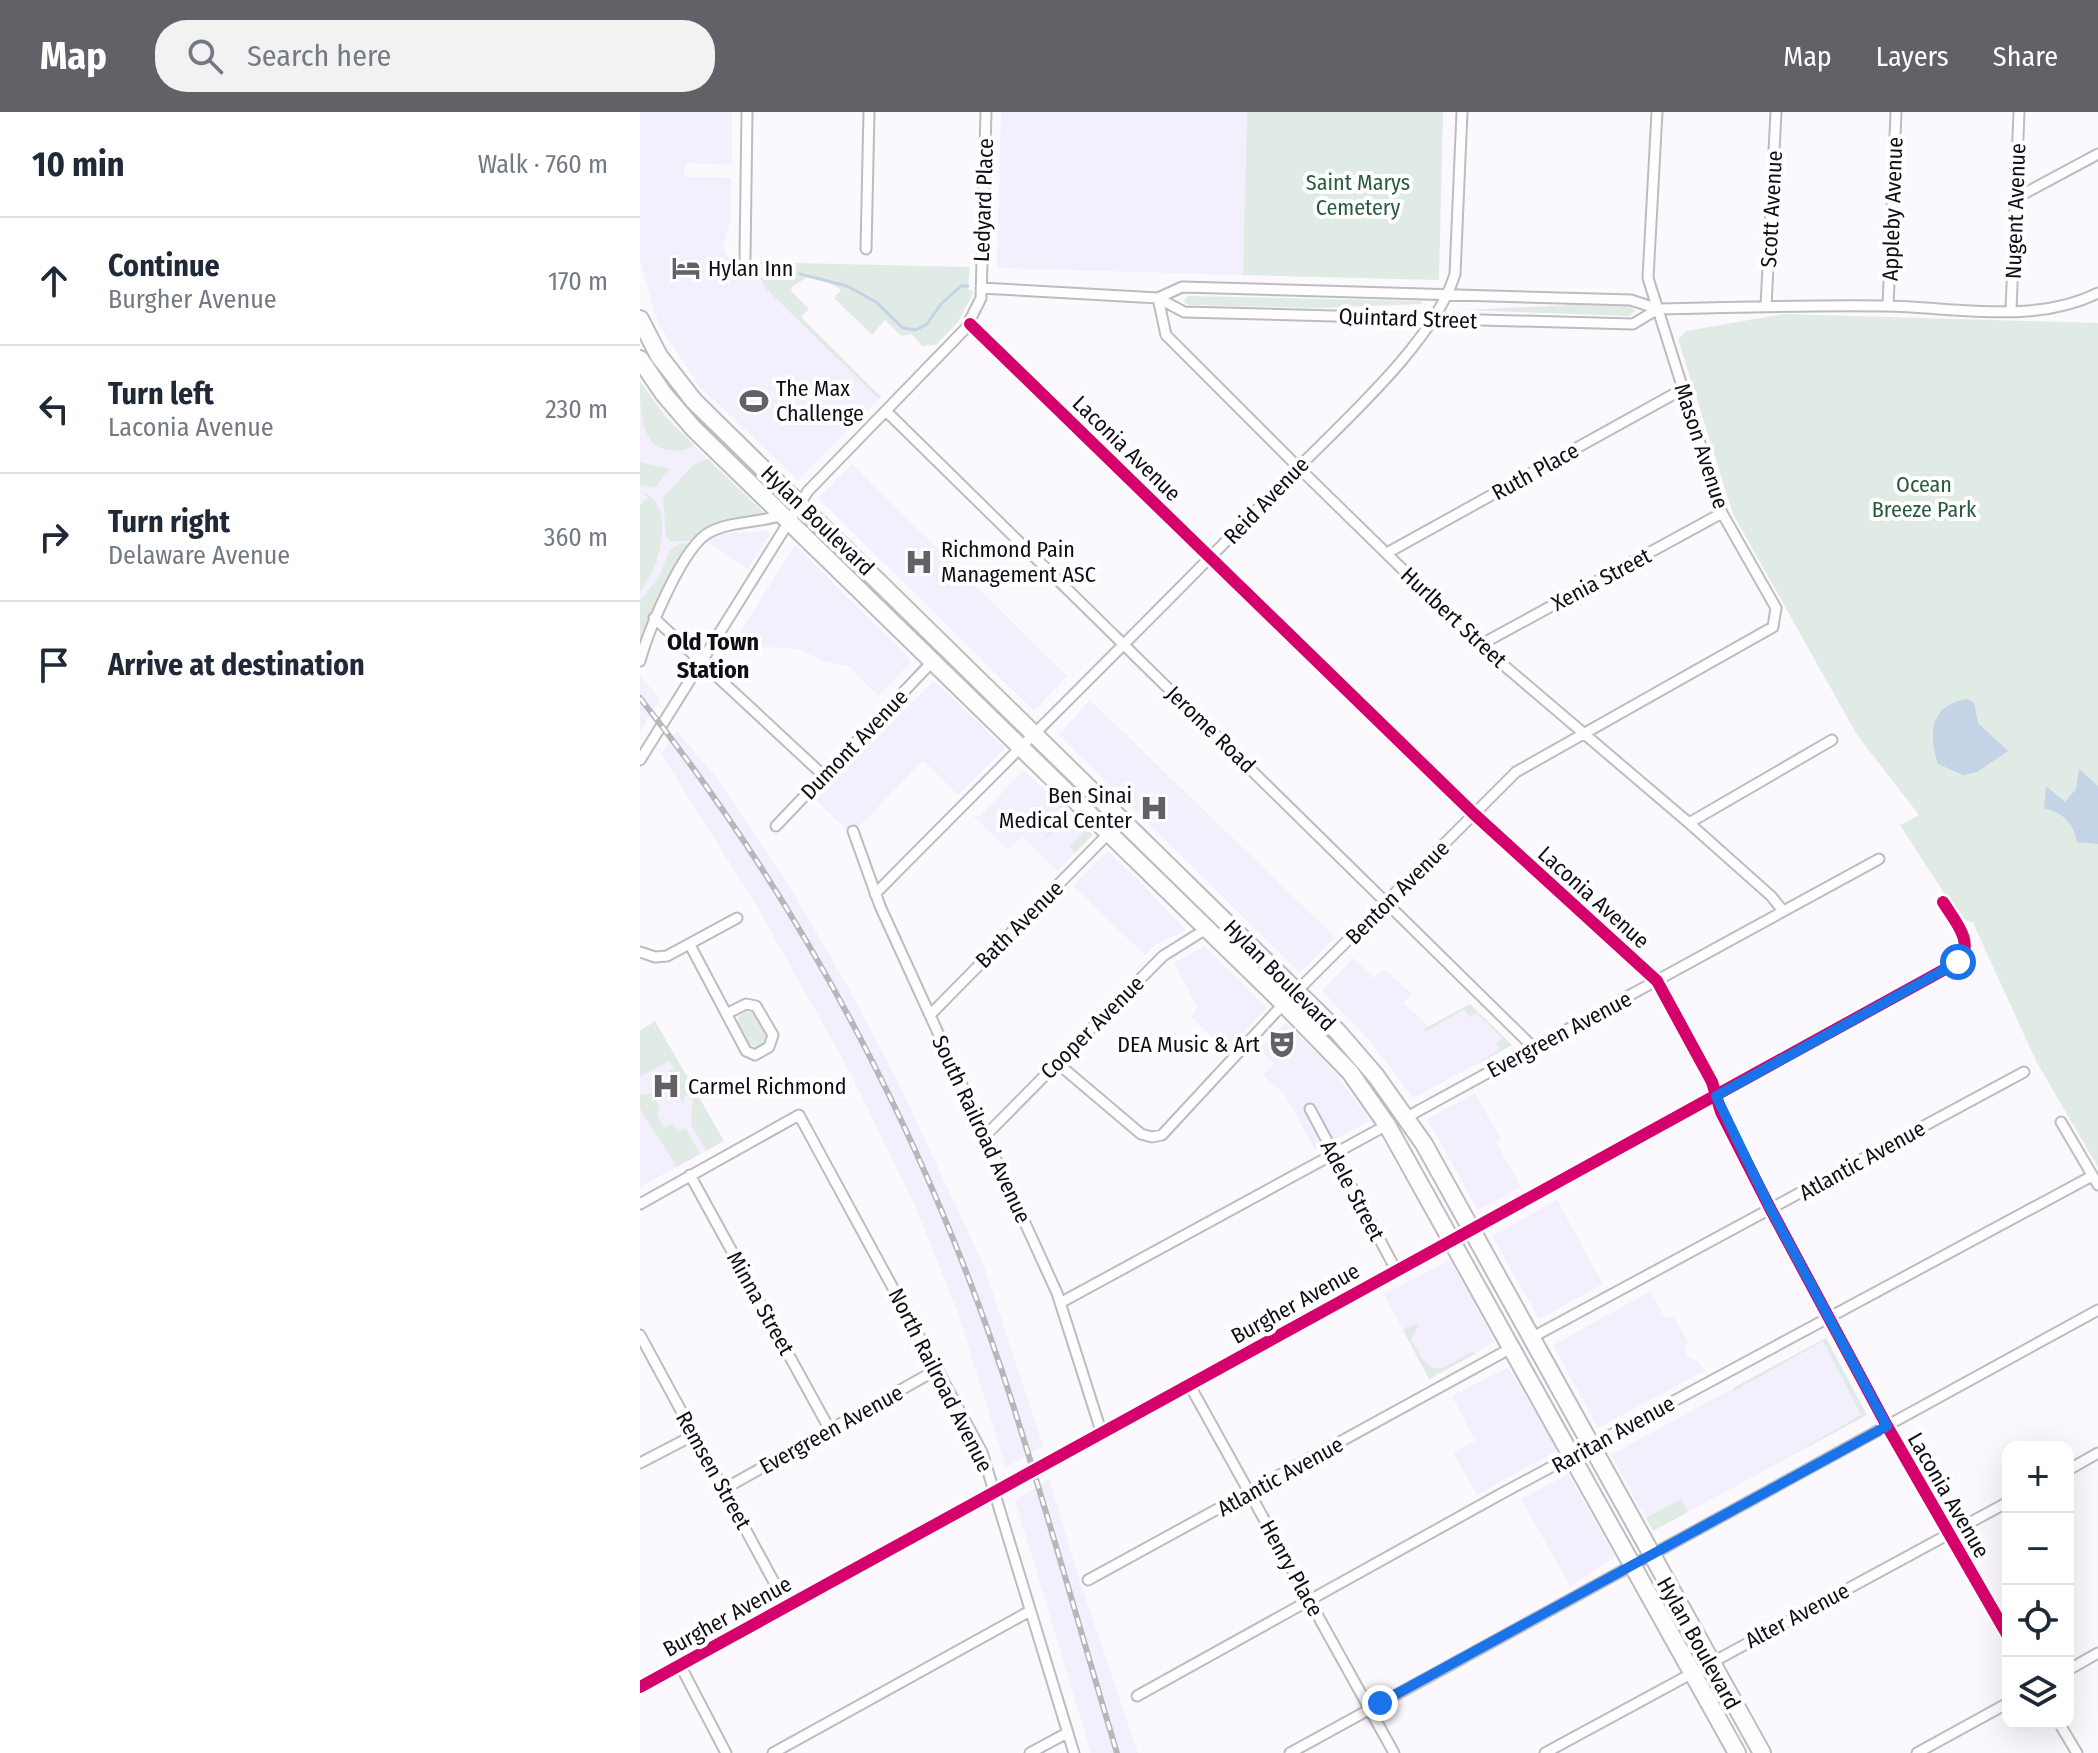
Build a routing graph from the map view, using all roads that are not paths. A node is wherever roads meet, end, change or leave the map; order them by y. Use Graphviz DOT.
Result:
graph roads {
  1 [pos="747,112"];
  2 [pos="869,112"];
  3 [pos="986,112"];
  4 [pos="1462,112"];
  5 [pos="1657,112"];
  6 [pos="1776,112"];
  7 [pos="1896,112"];
  8 [pos="2019,112"];
  9 [pos="2098,154"];
  10 [pos="2016,198"];
  11 [pos="866,249"];
  12 [pos="745,258"];
  13 [pos="981,288"];
  14 [pos="2098,293"];
  15 [pos="1449,296"];
  16 [pos="1158,298"];
  17 [pos="1766,306"];
  18 [pos="1888,306"];
  19 [pos="1658,309"];
  20 [pos="2011,310"];
  21 [pos="1437,318"];
  22 [pos="640,319"];
  23 [pos="970,324"];
  24 [pos="640,359"];
  25 [pos="1683,389"];
  26 [pos="886,411"];
  27 [pos="1298,467"];
  28 [pos="801,503"];
  29 [pos="1722,513"];
  30 [pos="786,519"];
  31 [pos="1387,553"];
  32 [pos="1211,557"];
  33 [pos="654,618"];
  34 [pos="1777,621"];
  35 [pos="1125,644"];
  36 [pos="1480,645"];
  37 [pos="703,660"];
  38 [pos="640,661"];
  39 [pos="932,662"];
  40 [pos="1036,733"];
  41 [pos="1583,734"];
  42 [pos="1832,740"];
  43 [pos="1022,748"];
  44 [pos="640,760"];
  45 [pos="823,775"];
  46 [pos="1474,814"];
  47 [pos="1689,823"];
  48 [pos="776,826"];
  49 [pos="853,831"];
  50 [pos="1109,833"];
  51 [pos="1879,859"];
  52 [pos="875,894"];
  53 [pos="1386,902"];
  54 [pos="1943,902"];
  55 [pos="1783,911"];
  56 [pos="737,918"];
  57 [pos="1206,929"];
  58 [pos="690,945"];
  59 [pos="640,952"];
  60 [pos="1657,981"];
  61 [pos="1297,992"];
  62 [pos="1284,1004"];
  63 [pos="728,1013"];
  64 [pos="930,1015"];
  65 [pos="1534,1048"];
  66 [pos="1056,1062"];
  67 [pos="2024,1072"];
  68 [pos="1716,1096"];
  69 [pos="1310,1109"];
  70 [pos="1407,1117"];
  71 [pos="2061,1122"];
  72 [pos="1387,1125"];
  73 [pos="986,1135"];
  74 [pos="1336,1155"];
  75 [pos="690,1175"];
  76 [pos="2095,1181"];
  77 [pos="640,1204"];
  78 [pos="1771,1210"];
  79 [pos="1471,1229"];
  80 [pos="1452,1239"];
  81 [pos="1396,1270"];
  82 [pos="1060,1303"];
  83 [pos="2098,1310"];
  84 [pos="1829,1317"];
  85 [pos="640,1335"];
  86 [pos="1531,1338"];
  87 [pos="1513,1347"];
  88 [pos="938,1369"];
  89 [pos="1189,1384"];
  90 [pos="1887,1426"];
  91 [pos="830,1430"];
  92 [pos="1101,1431"];
  93 [pos="694,1435"];
  94 [pos="1590,1447"];
  95 [pos="2098,1453"];
  96 [pos="1574,1455"];
  97 [pos="640,1463"];
  98 [pos="2074,1467"];
  99 [pos="724,1489"];
  100 [pos="996,1490"];
  101 [pos="1249,1493"];
  102 [pos="2002,1505"];
  103 [pos="1948,1534"];
  104 [pos="1649,1554"];
  105 [pos="1634,1563"];
  106 [pos="1088,1580"];
  107 [pos="1310,1601"];
  108 [pos="787,1606"];
  109 [pos="1030,1611"];
  110 [pos="2002,1626"];
  111 [pos="2098,1653"];
  112 [pos="1709,1662"];
  113 [pos="680,1665"];
  114 [pos="2074,1667"];
  115 [pos="1693,1670"];
  116 [pos="640,1687"];
  117 [pos="1137,1696"];
  118 [pos="2002,1706"];
  119 [pos="1370,1709"];
  120 [pos="2063,1729"];
  121 [pos="1067,1733"];
  122 [pos="726,1753"];
  123 [pos="773,1753"];
  124 [pos="1030,1753"];
  125 [pos="1074,1753"];
  126 [pos="1290,1753"];
  127 [pos="1394,1753"];
  128 [pos="1545,1753"];
  129 [pos="1737,1753"];
  130 [pos="1762,1753"];
  131 [pos="1917,1753"];
  132 [pos="2077,1753"];
  1 -- 12 [label="street"];
  2 -- 11 [label="street"];
  3 -- 13 [label="street, Ledyard Place"];
  4 -- 15 [label="street, Reid Avenue"];
  5 -- 19 [label="street, Mason Avenue"];
  6 -- 17 [label="street, Scott Avenue"];
  7 -- 18 [label="street, Appleby Avenue"];
  8 -- 10 [label="street, Nugent Avenue"];
  9 -- 10 [label="street"];
  10 -- 20 [label="street, Nugent Avenue"];
  13 -- 16 [label="street, Quintard Street"];
  13 -- 23 [label="street"];
  14 -- 20 [label="street, Quintard Street"];
  15 -- 16 [label="street, Quintard Street"];
  15 -- 19 [label="street, Quintard Street"];
  15 -- 21 [label="street, Reid Avenue"];
  16 -- 21 [label="street, Quintard Street"];
  16 -- 27 [label="street, Hurlbert Street"];
  17 -- 18 [label="street, Quintard Street"];
  17 -- 19 [label="street, Quintard Street"];
  18 -- 20 [label="street, Quintard Street"];
  19 -- 21 [label="street, Quintard Street"];
  19 -- 25 [label="street, Mason Avenue"];
  21 -- 27 [label="street, Reid Avenue"];
  22 -- 28 [label="main road, Hylan Boulevard"];
  23 -- 26 [label="street"];
  23 -- 32 [label="street, Laconia Avenue"];
  24 -- 30 [label="main road, Hylan Boulevard"];
  25 -- 29 [label="street, Mason Avenue"];
  25 -- 31 [label="street, Ruth Place"];
  26 -- 28 [label="street"];
  26 -- 35 [label="street, Jerome Road"];
  27 -- 31 [label="street, Hurlbert Street"];
  27 -- 32 [label="street, Reid Avenue"];
  28 -- 30 [label="street"];
  28 -- 40 [label="main road, Hylan Boulevard"];
  29 -- 34 [label="street, Mason Avenue"];
  29 -- 36 [label="street, Xenia Street"];
  30 -- 33 [label="street"];
  30 -- 37 [label="street"];
  30 -- 39 [label="main road, Hylan Boulevard"];
  31 -- 36 [label="street, Hurlbert Street"];
  32 -- 35 [label="street, Reid Avenue"];
  32 -- 46 [label="street, Laconia Avenue"];
  33 -- 37 [label="street"];
  33 -- 38 [label="street"];
  34 -- 41 [label="street, Benton Avenue"];
  35 -- 40 [label="street, Reid Avenue"];
  35 -- 53 [label="street, Jerome Road"];
  36 -- 41 [label="street, Hurlbert Street"];
  37 -- 44 [label="street"];
  37 -- 45 [label="street"];
  39 -- 43 [label="main road, Hylan Boulevard"];
  39 -- 45 [label="street, Dumont Avenue"];
  40 -- 43 [label="street, Reid Avenue"];
  40 -- 61 [label="main road, Hylan Boulevard"];
  41 -- 46 [label="street, Benton Avenue"];
  41 -- 47 [label="street, Hurlbert Street"];
  42 -- 47 [label="street"];
  43 -- 50 [label="main road, Hylan Boulevard"];
  43 -- 52 [label="street, Reid Avenue"];
  45 -- 48 [label="street, Dumont Avenue"];
  46 -- 53 [label="street, Benton Avenue"];
  46 -- 60 [label="street, Laconia Avenue"];
  47 -- 55 [label="street, Hurlbert Street"];
  49 -- 52 [label="street, South Railroad Avenue"];
  50 -- 57 [label="main road, Hylan Boulevard"];
  50 -- 64 [label="street, Bath Avenue"];
  51 -- 55 [label="street, Evergreen Avenue"];
  52 -- 64 [label="street, South Railroad Avenue"];
  53 -- 61 [label="street, Benton Avenue"];
  53 -- 65 [label="street, Jerome Road"];
  54 -- 68 [label="street, Burgher Avenue"];
  55 -- 60 [label="street, Evergreen Avenue"];
  56 -- 58 [label="street"];
  57 -- 62 [label="main road, Hylan Boulevard"];
  57 -- 66 [label="street, Cooper Avenue"];
  58 -- 59 [label="street"];
  58 -- 63 [label="street"];
  60 -- 65 [label="street, Evergreen Avenue"];
  60 -- 68 [label="street, Laconia Avenue"];
  61 -- 62 [label="street, Benton Avenue"];
  61 -- 70 [label="main road, Hylan Boulevard"];
  62 -- 66 [label="street, Benton Avenue"];
  62 -- 72 [label="main road, Hylan Boulevard"];
  63 -- 63 [label="street"];
  64 -- 73 [label="street, South Railroad Avenue"];
  65 -- 70 [label="street, Evergreen Avenue"];
  66 -- 73 [label="street, Cooper Avenue"];
  67 -- 78 [label="street, Atlantic Avenue"];
  68 -- 78 [label="street, Laconia Avenue"];
  68 -- 79 [label="street, Burgher Avenue"];
  69 -- 74 [label="street, Adele Street"];
  70 -- 79 [label="main road, Hylan Boulevard"];
  71 -- 76 [label="street"];
  72 -- 74 [label="street"];
  72 -- 80 [label="main road, Hylan Boulevard"];
  73 -- 82 [label="street, South Railroad Avenue"];
  74 -- 81 [label="street, Adele Street"];
  74 -- 82 [label="street"];
  75 -- 77 [label="street"];
  75 -- 88 [label="street, North Railroad Avenue"];
  75 -- 91 [label="street, Minna Street"];
  76 -- 84 [label="street, Raritan Avenue"];
  78 -- 84 [label="street, Laconia Avenue"];
  78 -- 86 [label="street, Atlantic Avenue"];
  79 -- 80 [label="street, Burgher Avenue"];
  79 -- 86 [label="main road, Hylan Boulevard"];
  80 -- 81 [label="street, Burgher Avenue"];
  80 -- 87 [label="main road, Hylan Boulevard"];
  81 -- 89 [label="street, Burgher Avenue"];
  82 -- 92 [label="street, South Railroad Avenue"];
  83 -- 90 [label="street"];
  84 -- 90 [label="street, Laconia Avenue"];
  84 -- 94 [label="street, Raritan Avenue"];
  85 -- 93 [label="street, Remsen Street"];
  86 -- 94 [label="main road, Hylan Boulevard"];
  87 -- 96 [label="main road, Hylan Boulevard"];
  87 -- 101 [label="street, Atlantic Avenue"];
  88 -- 91 [label="street, Evergreen Avenue"];
  88 -- 100 [label="street, North Railroad Avenue"];
  89 -- 92 [label="street, Burgher Avenue"];
  89 -- 101 [label="street, Henry Place"];
  90 -- 103 [label="street, Laconia Avenue"];
  90 -- 104 [label="street"];
  91 -- 99 [label="street, Evergreen Avenue"];
  92 -- 100 [label="street, Burgher Avenue"];
  93 -- 97 [label="street"];
  93 -- 99 [label="street, Remsen Street"];
  94 -- 96 [label="street, Raritan Avenue"];
  94 -- 104 [label="main road, Hylan Boulevard"];
  95 -- 98 [label="street"];
  96 -- 105 [label="main road, Hylan Boulevard"];
  96 -- 107 [label="street, Raritan Avenue"];
  99 -- 108 [label="street, Remsen Street"];
  100 -- 108 [label="street, Burgher Avenue"];
  100 -- 109 [label="street, North Railroad Avenue"];
  101 -- 106 [label="street, Atlantic Avenue"];
  101 -- 107 [label="street, Henry Place"];
  102 -- 103 [label="street, Alter Avenue"];
  103 -- 110 [label="street, Laconia Avenue"];
  103 -- 112 [label="street, Alter Avenue"];
  104 -- 105 [label="street"];
  104 -- 112 [label="main road, Hylan Boulevard"];
  105 -- 115 [label="main road, Hylan Boulevard"];
  105 -- 119 [label="street"];
  107 -- 117 [label="street, Raritan Avenue"];
  107 -- 119 [label="street, Henry Place"];
  108 -- 113 [label="street, Burgher Avenue"];
  109 -- 121 [label="street, North Railroad Avenue"];
  109 -- 123 [label="street"];
  111 -- 114 [label="street"];
  112 -- 115 [label="street, Alter Avenue"];
  112 -- 130 [label="main road, Hylan Boulevard"];
  113 -- 116 [label="street, Burgher Avenue"];
  113 -- 122 [label="street"];
  115 -- 128 [label="street, Alter Avenue"];
  115 -- 129 [label="main road, Hylan Boulevard"];
  118 -- 131 [label="street"];
  119 -- 126 [label="street"];
  119 -- 127 [label="street, Henry Place"];
  120 -- 132 [label="street"];
  121 -- 124 [label="street"];
  121 -- 125 [label="street, North Railroad Avenue"];
}
